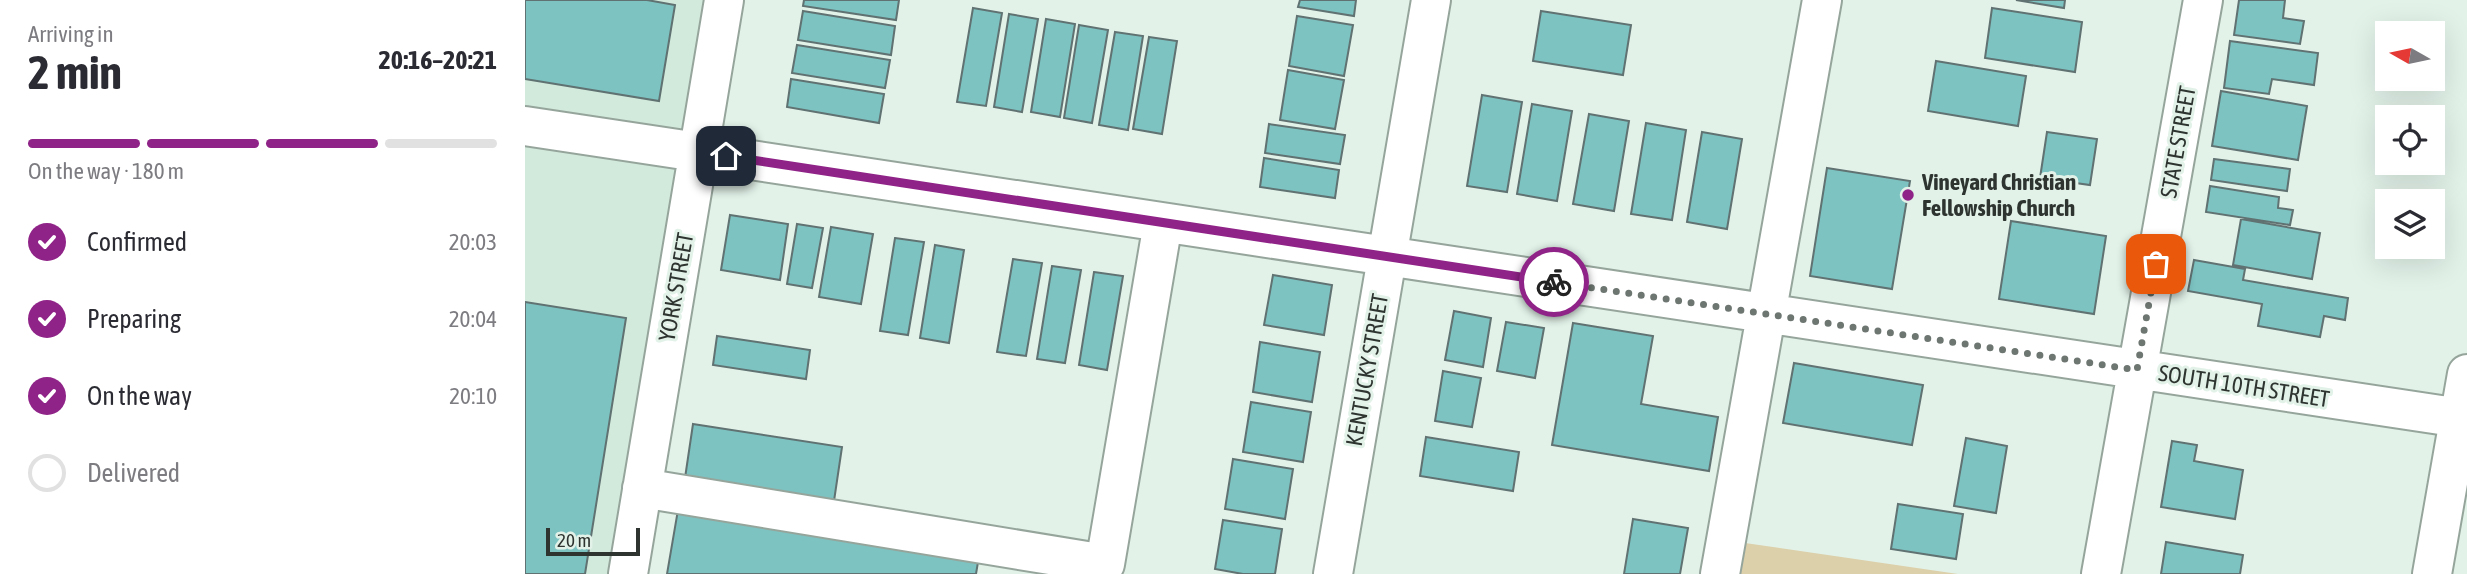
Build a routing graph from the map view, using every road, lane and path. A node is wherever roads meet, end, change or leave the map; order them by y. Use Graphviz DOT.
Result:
graph roads {
  1 [pos="724,0"];
  2 [pos="1431,0"];
  3 [pos="1822,0"];
  4 [pos="2203,0"];
  5 [pos="525,126"];
  6 [pos="698,152"];
  7 [pos="1163,223"];
  8 [pos="1387,257"];
  9 [pos="1768,314"];
  10 [pos="2137,370"];
  11 [pos="2467,374"];
  12 [pos="2463,419"];
  13 [pos="642,488"];
  14 [pos="628,574"];
  15 [pos="1333,574"];
  16 [pos="1720,574"];
  17 [pos="2101,574"];
  18 [pos="2432,574"];
  1 -- 6 [label="street, YORK STREET"];
  2 -- 8 [label="street, KENTUCKY STREET"];
  3 -- 9 [label="street"];
  4 -- 10 [label="street, STATE STREET"];
  5 -- 6 [label="street, SOUTH 10TH STREET"];
  6 -- 7 [label="street, SOUTH 10TH STREET"];
  6 -- 13 [label="street, YORK STREET"];
  7 -- 8 [label="street, SOUTH 10TH STREET"];
  7 -- 13 [label="street"];
  8 -- 9 [label="street, SOUTH 10TH STREET"];
  8 -- 15 [label="street, KENTUCKY STREET"];
  9 -- 10 [label="street, SOUTH 10TH STREET"];
  9 -- 16 [label="street"];
  10 -- 12 [label="street, SOUTH 10TH STREET"];
  10 -- 17 [label="street, STATE STREET"];
  11 -- 12 [label="street"];
  12 -- 18 [label="street"];
  13 -- 14 [label="street, YORK STREET"];
}
